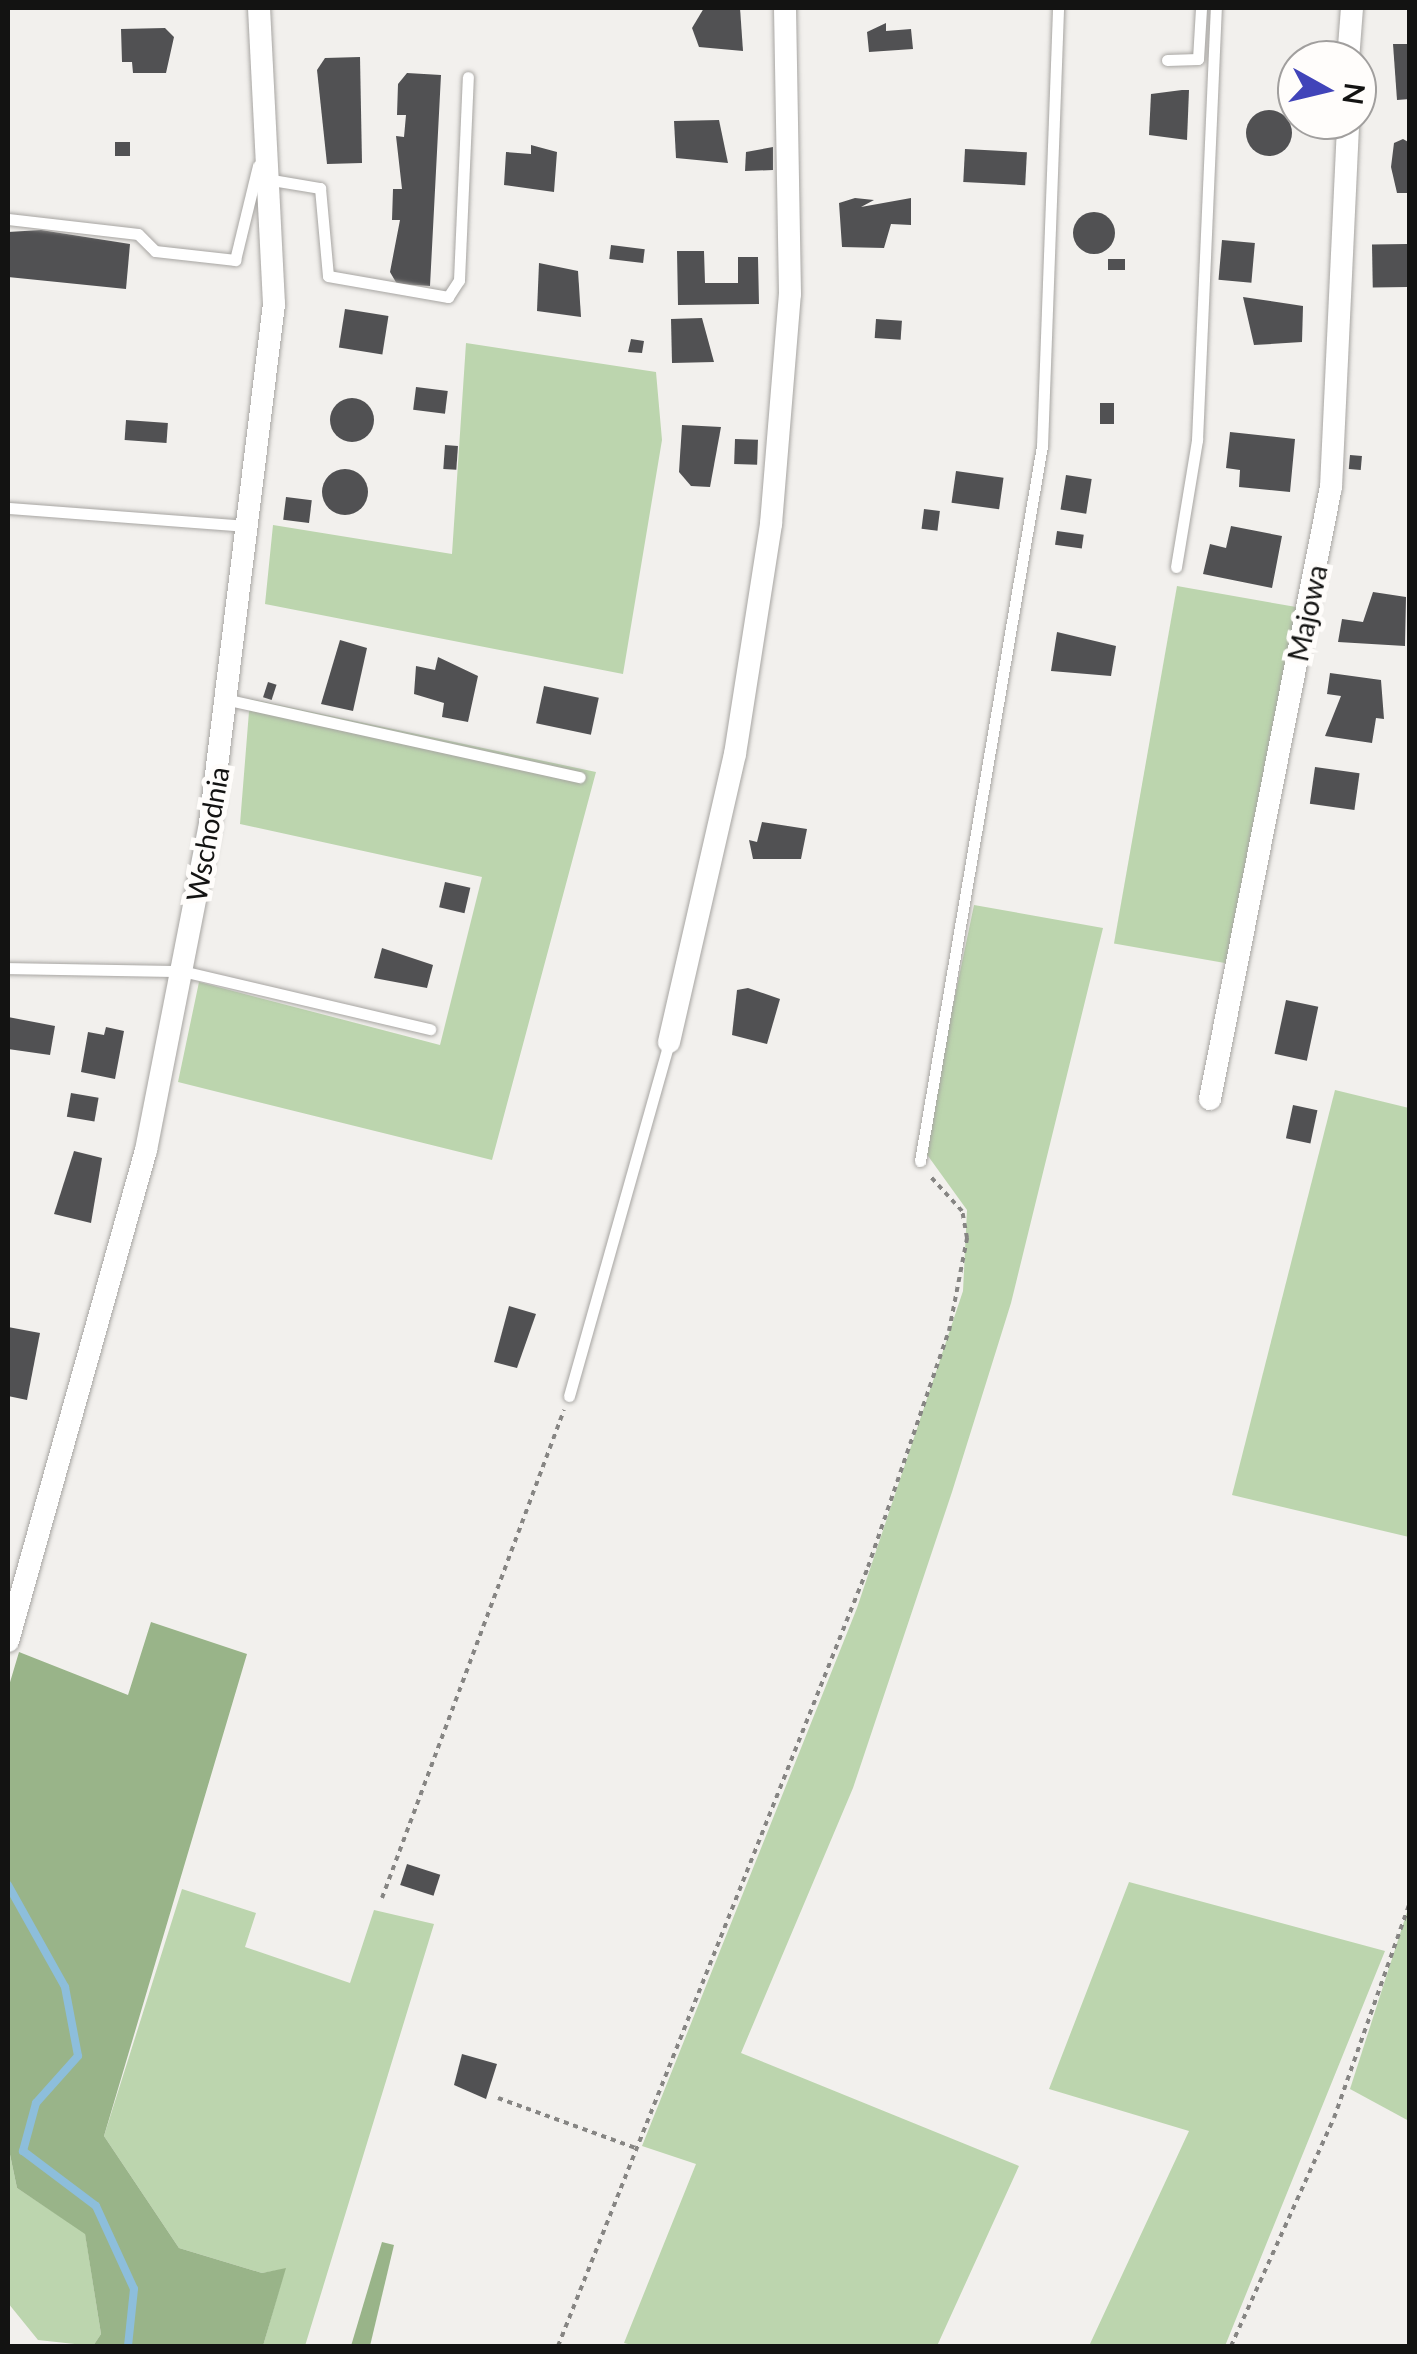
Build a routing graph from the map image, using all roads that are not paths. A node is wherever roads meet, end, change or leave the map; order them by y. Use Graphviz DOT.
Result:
graph roads {
  1 [pos="259,8"];
  2 [pos="785,8"];
  3 [pos="1058,8"];
  4 [pos="1201,8"];
  5 [pos="1216,8"];
  6 [pos="1352,8"];
  7 [pos="1350,40"];
  8 [pos="1167,60"];
  9 [pos="468,77"];
  10 [pos="266,102"];
  11 [pos="1347,140"];
  12 [pos="272,180"];
  13 [pos="8,219"];
  14 [pos="8,508"];
  15 [pos="252,526"];
  16 [pos="1176,567"];
  17 [pos="229,700"];
  18 [pos="580,777"];
  19 [pos="8,968"];
  20 [pos="182,971"];
  21 [pos="430,1029"];
  22 [pos="669,1042"];
  23 [pos="1210,1100"];
  24 [pos="920,1161"];
  25 [pos="569,1396"];
  26 [pos="8,1641"];
  1 -- 10 [label="street, Wschodnia"];
  2 -- 22 [label="street"];
  3 -- 24 [label="lane"];
  4 -- 8 [label="lane"];
  5 -- 16 [label="lane"];
  6 -- 7 [label="street"];
  9 -- 12 [label="lane"];
  10 -- 12 [label="street, Wschodnia"];
  10 -- 13 [label="lane"];
  11 -- 23 [label="street, Majowa"];
  12 -- 15 [label="street, Wschodnia"];
  14 -- 15 [label="lane"];
  15 -- 17 [label="street, Wschodnia"];
  17 -- 18 [label="lane"];
  17 -- 20 [label="street, Wschodnia"];
  19 -- 20 [label="lane"];
  20 -- 21 [label="lane"];
  20 -- 26 [label="street, Wschodnia"];
  22 -- 25 [label="lane"];
}
